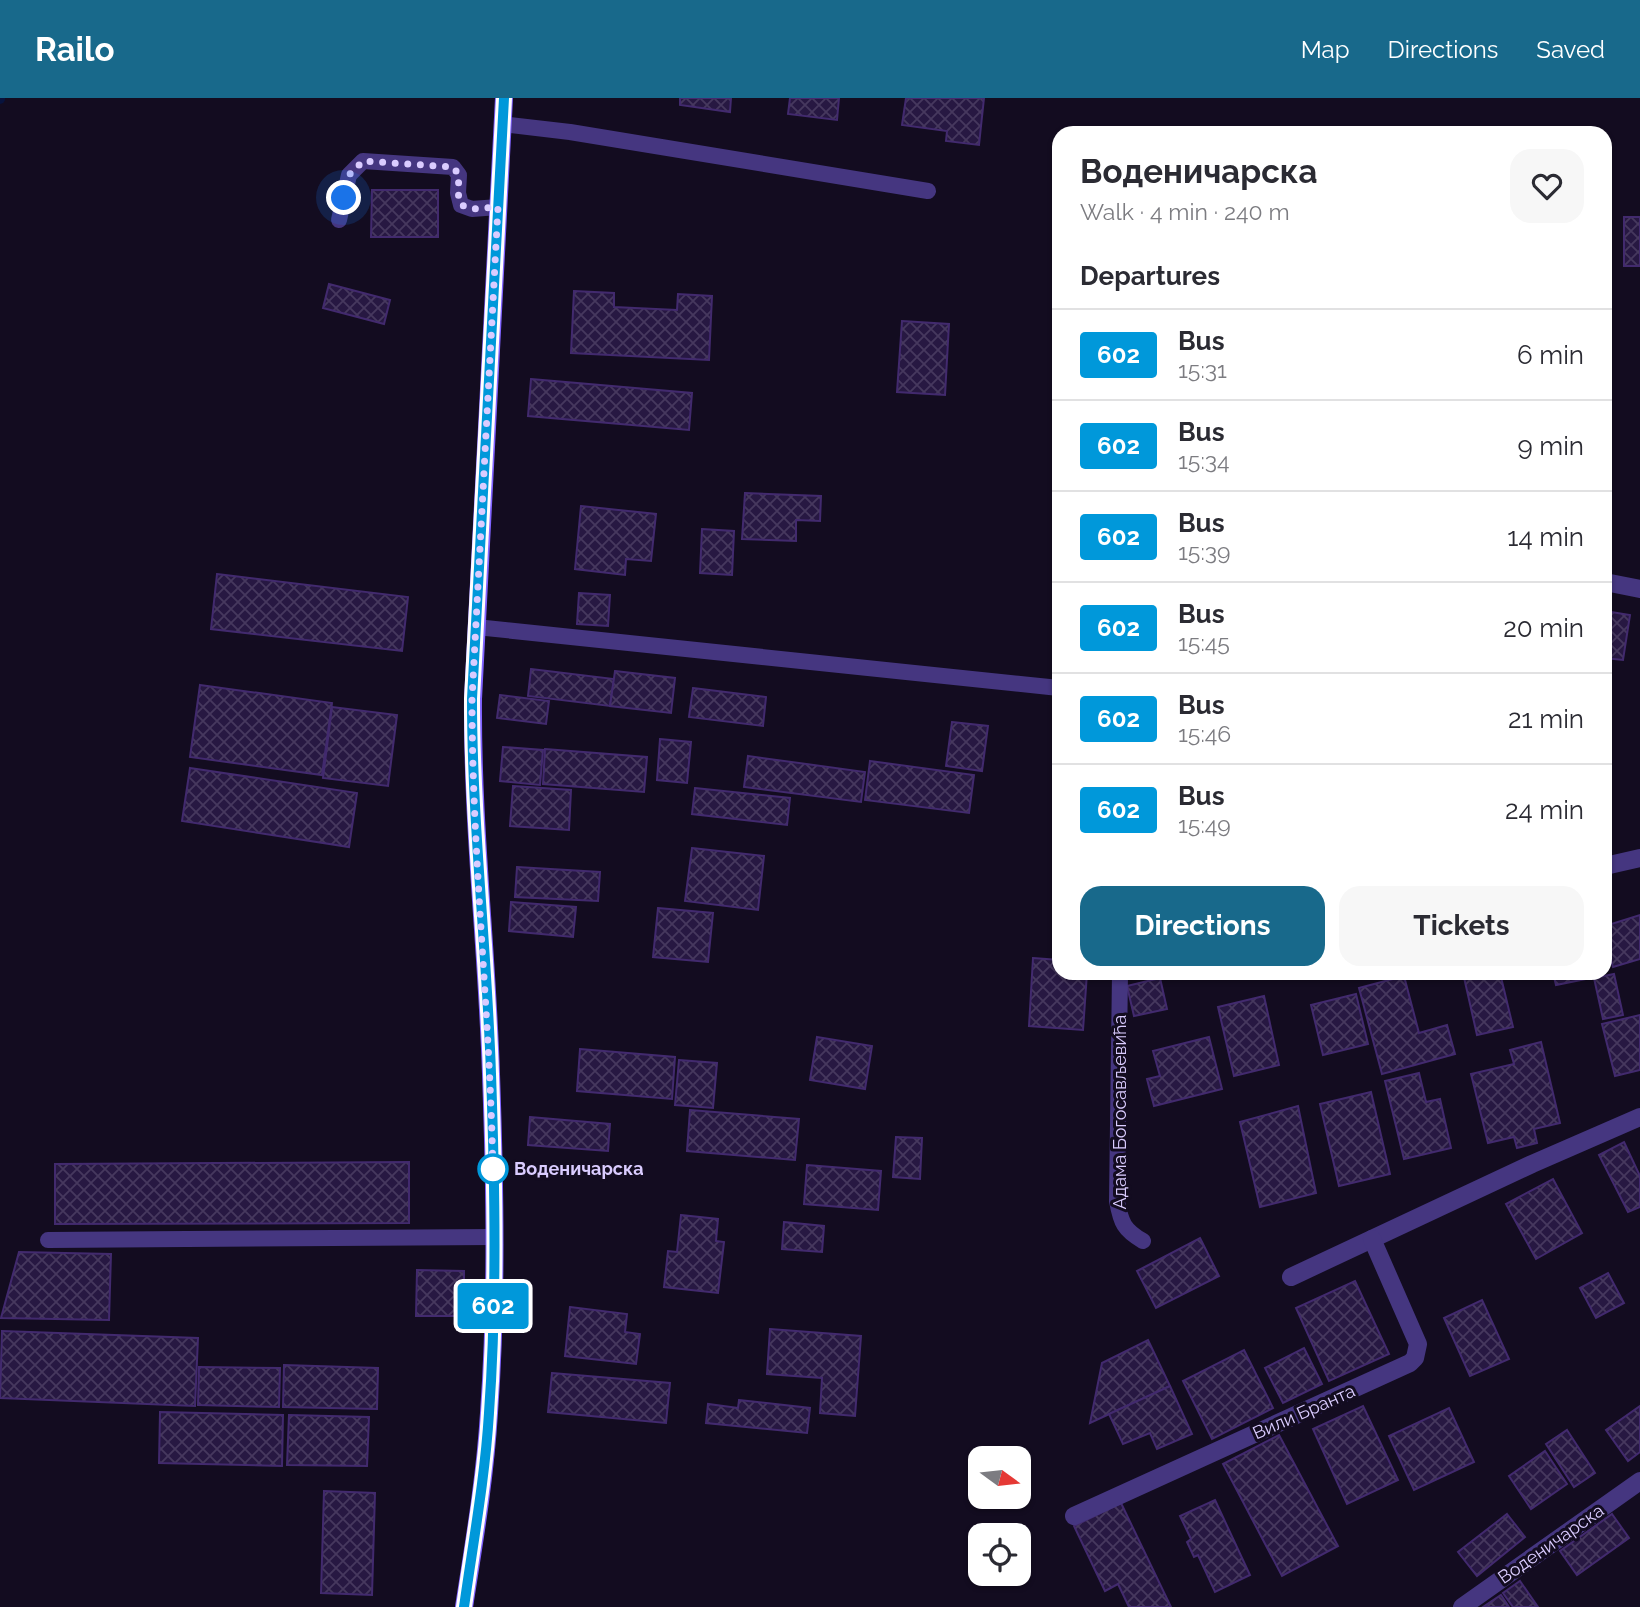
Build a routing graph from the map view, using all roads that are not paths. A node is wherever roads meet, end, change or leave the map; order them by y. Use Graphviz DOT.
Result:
graph roads {
  1 [pos="504,98"];
  2 [pos="502,124"];
  3 [pos="928,191"];
  4 [pos="498,207"];
  5 [pos="339,220"];
  6 [pos="1612,583"];
  7 [pos="1640,589"];
  8 [pos="476,627"];
  9 [pos="1052,687"];
  10 [pos="1640,858"];
  11 [pos="1612,864"];
  12 [pos="1119,980"];
  13 [pos="1640,1117"];
  14 [pos="494,1237"];
  15 [pos="1371,1239"];
  16 [pos="48,1240"];
  17 [pos="1143,1241"];
  18 [pos="1291,1277"];
  19 [pos="1640,1481"];
  20 [pos="1074,1516"];
  21 [pos="464,1607"];
  22 [pos="1462,1607"];
  1 -- 2 [label="street"];
  2 -- 3 [label="lane"];
  2 -- 4 [label="street"];
  4 -- 5 [label="lane"];
  4 -- 8 [label="street"];
  6 -- 7 [label="street"];
  8 -- 9 [label="lane"];
  8 -- 14 [label="street"];
  10 -- 11 [label="street"];
  12 -- 17 [label="lane, Адама Богосављевића"];
  13 -- 15 [label="street"];
  14 -- 16 [label="lane"];
  14 -- 21 [label="street"];
  15 -- 18 [label="street"];
  15 -- 20 [label="street, Вили Бранта"];
  19 -- 22 [label="street, Воденичарска"];
}
